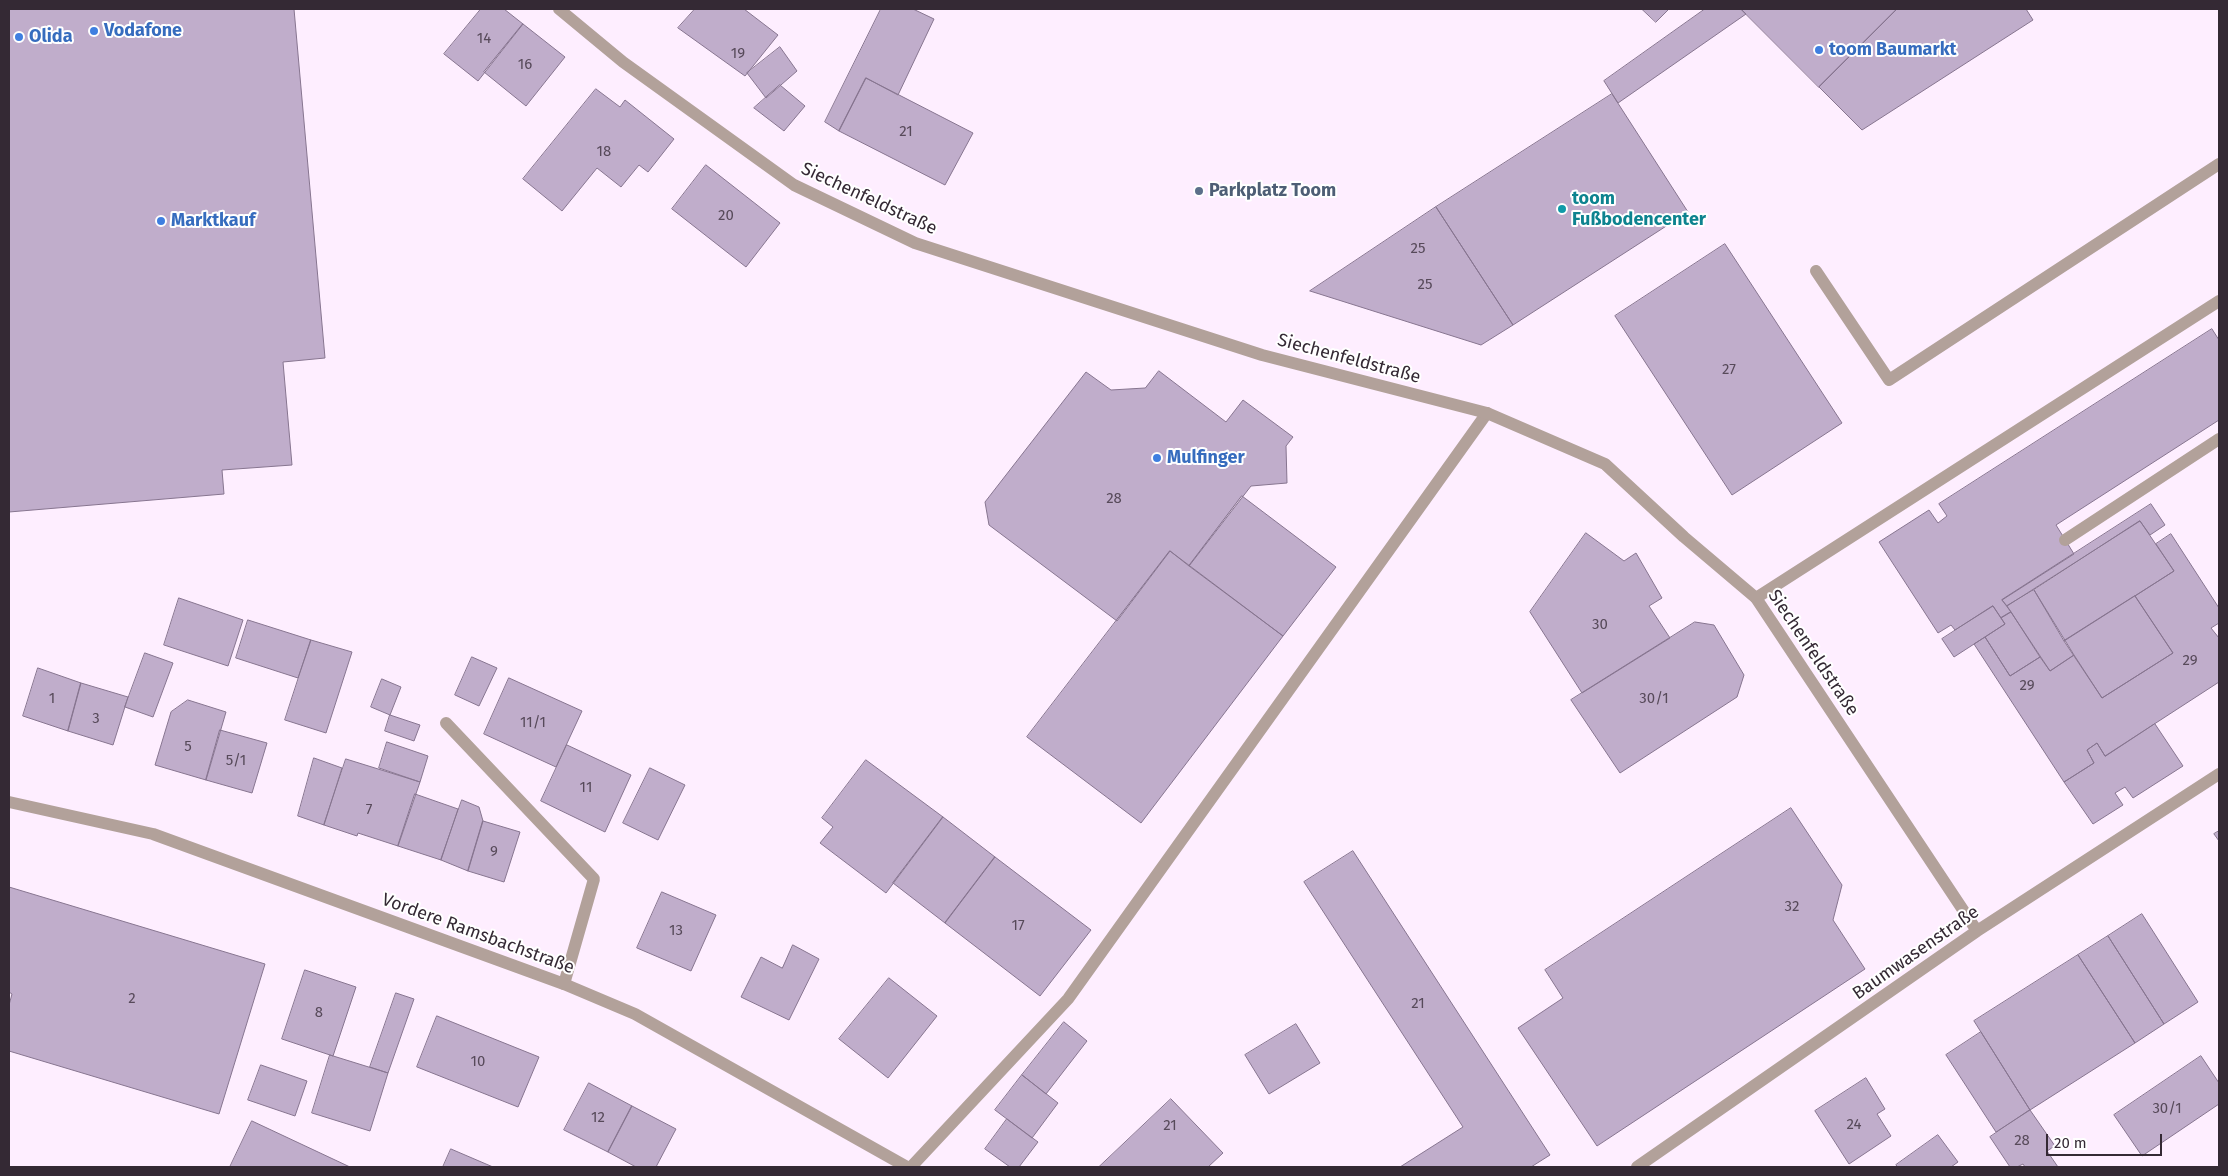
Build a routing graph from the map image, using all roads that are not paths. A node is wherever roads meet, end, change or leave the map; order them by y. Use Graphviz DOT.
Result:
graph roads {
  1 [pos="559,9"];
  2 [pos="2219,164"];
  3 [pos="1816,271"];
  4 [pos="2219,301"];
  5 [pos="1487,413"];
  6 [pos="2219,439"];
  7 [pos="2066,540"];
  8 [pos="1756,598"];
  9 [pos="446,724"];
  10 [pos="2219,774"];
  11 [pos="9,802"];
  12 [pos="1977,931"];
  13 [pos="564,984"];
  14 [pos="907,1167"];
  15 [pos="911,1167"];
  16 [pos="1637,1167"];
  1 -- 5 [label="street, Siechenfeldstraße"];
  2 -- 3 [label="street"];
  4 -- 8 [label="street"];
  5 -- 8 [label="street, Siechenfeldstraße"];
  5 -- 15 [label="street"];
  6 -- 7 [label="street"];
  8 -- 12 [label="street, Siechenfeldstraße"];
  9 -- 13 [label="street"];
  10 -- 12 [label="street, Baumwasenstraße"];
  11 -- 13 [label="street, Vordere Ramsbachstraße"];
  12 -- 16 [label="street, Baumwasenstraße"];
  13 -- 14 [label="street, Vordere Ramsbachstraße"];
}
